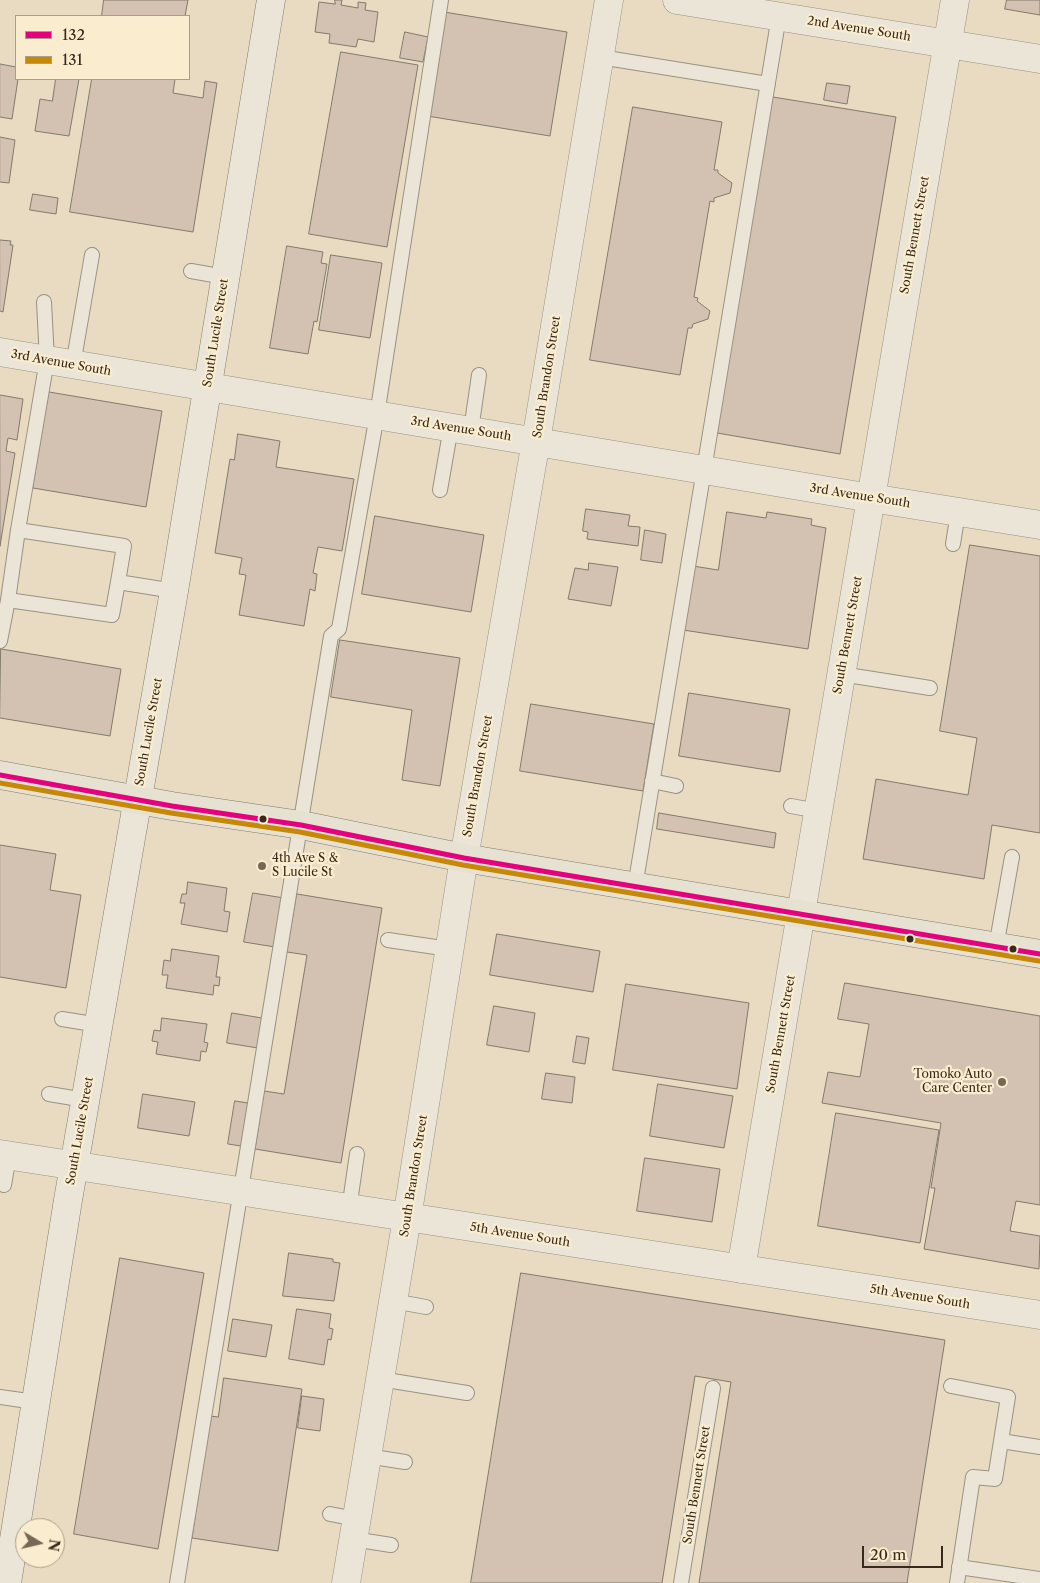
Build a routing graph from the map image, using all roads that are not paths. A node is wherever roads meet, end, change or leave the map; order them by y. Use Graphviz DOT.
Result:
graph roads {
  1 [pos="271,0"];
  2 [pos="441,0"];
  3 [pos="609,0"];
  4 [pos="677,0"];
  5 [pos="955,0"];
  6 [pos="779,16"];
  7 [pos="948,44"];
  8 [pos="600,57"];
  9 [pos="1040,59"];
  10 [pos="768,84"];
  11 [pos="92,255"];
  12 [pos="191,272"];
  13 [pos="225,277"];
  14 [pos="44,302"];
  15 [pos="0,352"];
  16 [pos="47,360"];
  17 [pos="73,365"];
  18 [pos="479,375"];
  19 [pos="207,388"];
  20 [pos="376,415"];
  21 [pos="461,429"];
  22 [pos="536,441"];
  23 [pos="704,470"];
  24 [pos="440,490"];
  25 [pos="871,498"];
  26 [pos="958,512"];
  27 [pos="1040,524"];
  28 [pos="18,530"];
  29 [pos="953,544"];
  30 [pos="118,582"];
  31 [pos="174,591"];
  32 [pos="8,600"];
  33 [pos="0,642"];
  34 [pos="841,674"];
  35 [pos="930,688"];
  36 [pos="0,775"];
  37 [pos="652,781"];
  38 [pos="676,786"];
  39 [pos="138,800"];
  40 [pos="790,806"];
  41 [pos="818,811"];
  42 [pos="301,825"];
  43 [pos="1012,857"];
  44 [pos="464,858"];
  45 [pos="634,887"];
  46 [pos="801,914"];
  47 [pos="388,940"];
  48 [pos="996,947"];
  49 [pos="449,949"];
  50 [pos="1040,954"];
  51 [pos="62,1019"];
  52 [pos="99,1025"];
  53 [pos="49,1094"];
  54 [pos="85,1100"];
  55 [pos="357,1154"];
  56 [pos="4,1155"];
  57 [pos="74,1166"];
  58 [pos="4,1185"];
  59 [pos="241,1192"];
  60 [pos="349,1209"];
  61 [pos="407,1218"];
  62 [pos="741,1269"];
  63 [pos="393,1301"];
  64 [pos="426,1306"];
  65 [pos="1040,1315"];
  66 [pos="380,1379"];
  67 [pos="950,1386"];
  68 [pos="713,1388"];
  69 [pos="467,1393"];
  70 [pos="0,1396"];
  71 [pos="35,1402"];
  72 [pos="1001,1441"];
  73 [pos="1040,1448"];
  74 [pos="367,1456"];
  75 [pos="405,1462"];
  76 [pos="330,1514"];
  77 [pos="355,1529"];
  78 [pos="7,1532"];
  79 [pos="391,1545"];
  80 [pos="959,1567"];
  81 [pos="1040,1579"];
  82 [pos="7,1583"];
  83 [pos="177,1583"];
  84 [pos="346,1583"];
  85 [pos="681,1583"];
  86 [pos="957,1583"];
  1 -- 13 [label="street, South Lucile Street"];
  2 -- 20 [label="lane"];
  3 -- 8 [label="street, South Brandon Street"];
  4 -- 6 [label="street, 2nd Avenue South"];
  5 -- 7 [label="street, South Bennett Street"];
  6 -- 7 [label="street, 2nd Avenue South"];
  6 -- 10 [label="lane"];
  7 -- 9 [label="street, 2nd Avenue South"];
  7 -- 25 [label="street, South Bennett Street"];
  8 -- 10 [label="lane"];
  8 -- 22 [label="street, South Brandon Street"];
  10 -- 23 [label="lane"];
  11 -- 17 [label="lane"];
  12 -- 13 [label="lane"];
  13 -- 19 [label="street, South Lucile Street"];
  14 -- 16 [label="lane"];
  15 -- 16 [label="street, 3rd Avenue South"];
  16 -- 17 [label="street, 3rd Avenue South"];
  16 -- 28 [label="lane"];
  17 -- 19 [label="street, 3rd Avenue South"];
  18 -- 21 [label="lane"];
  19 -- 20 [label="street, 3rd Avenue South"];
  19 -- 31 [label="street, South Lucile Street"];
  20 -- 21 [label="street, 3rd Avenue South"];
  20 -- 42 [label="lane"];
  21 -- 22 [label="street, 3rd Avenue South"];
  21 -- 24 [label="lane"];
  22 -- 23 [label="street, 3rd Avenue South"];
  22 -- 44 [label="street, South Brandon Street"];
  23 -- 25 [label="street, 3rd Avenue South"];
  23 -- 37 [label="lane"];
  25 -- 26 [label="street, 3rd Avenue South"];
  25 -- 34 [label="street, South Bennett Street"];
  26 -- 27 [label="street, 3rd Avenue South"];
  26 -- 29 [label="lane"];
  28 -- 30 [label="lane"];
  28 -- 32 [label="lane"];
  30 -- 31 [label="lane"];
  30 -- 32 [label="lane"];
  31 -- 39 [label="street, South Lucile Street"];
  32 -- 33 [label="lane"];
  34 -- 35 [label="lane"];
  34 -- 41 [label="street, South Bennett Street"];
  36 -- 39 [label="main road"];
  37 -- 38 [label="lane"];
  37 -- 45 [label="lane"];
  39 -- 42 [label="main road"];
  39 -- 52 [label="street, South Lucile Street"];
  40 -- 41 [label="lane"];
  41 -- 46 [label="street, South Bennett Street"];
  42 -- 44 [label="main road"];
  42 -- 59 [label="lane"];
  43 -- 48 [label="lane"];
  44 -- 45 [label="main road"];
  44 -- 49 [label="street, South Brandon Street"];
  45 -- 46 [label="main road"];
  46 -- 48 [label="main road"];
  46 -- 62 [label="street, South Bennett Street"];
  47 -- 49 [label="lane"];
  48 -- 50 [label="main road"];
  49 -- 61 [label="street, South Brandon Street"];
  51 -- 52 [label="lane"];
  52 -- 54 [label="street, South Lucile Street"];
  53 -- 54 [label="lane"];
  54 -- 57 [label="street, South Lucile Street"];
  55 -- 60 [label="lane"];
  56 -- 57 [label="street, 5th Avenue South"];
  56 -- 58 [label="lane"];
  57 -- 59 [label="street, 5th Avenue South"];
  57 -- 71 [label="street, South Lucile Street"];
  59 -- 60 [label="street, 5th Avenue South"];
  59 -- 83 [label="lane"];
  60 -- 61 [label="street, 5th Avenue South"];
  61 -- 62 [label="street, 5th Avenue South"];
  61 -- 63 [label="street, South Brandon Street"];
  62 -- 65 [label="street, 5th Avenue South"];
  63 -- 64 [label="lane"];
  63 -- 66 [label="street, South Brandon Street"];
  66 -- 69 [label="lane"];
  66 -- 74 [label="street, South Brandon Street"];
  67 -- 72 [label="lane"];
  68 -- 85 [label="lane, South Bennett Street"];
  70 -- 71 [label="lane"];
  71 -- 78 [label="street, South Lucile Street"];
  72 -- 73 [label="lane"];
  72 -- 80 [label="lane"];
  74 -- 75 [label="lane"];
  74 -- 77 [label="street, South Brandon Street"];
  76 -- 77 [label="lane"];
  77 -- 79 [label="lane"];
  77 -- 84 [label="street, South Brandon Street"];
  78 -- 82 [label="street, South Lucile Street"];
  80 -- 81 [label="lane"];
  80 -- 86 [label="lane"];
}
